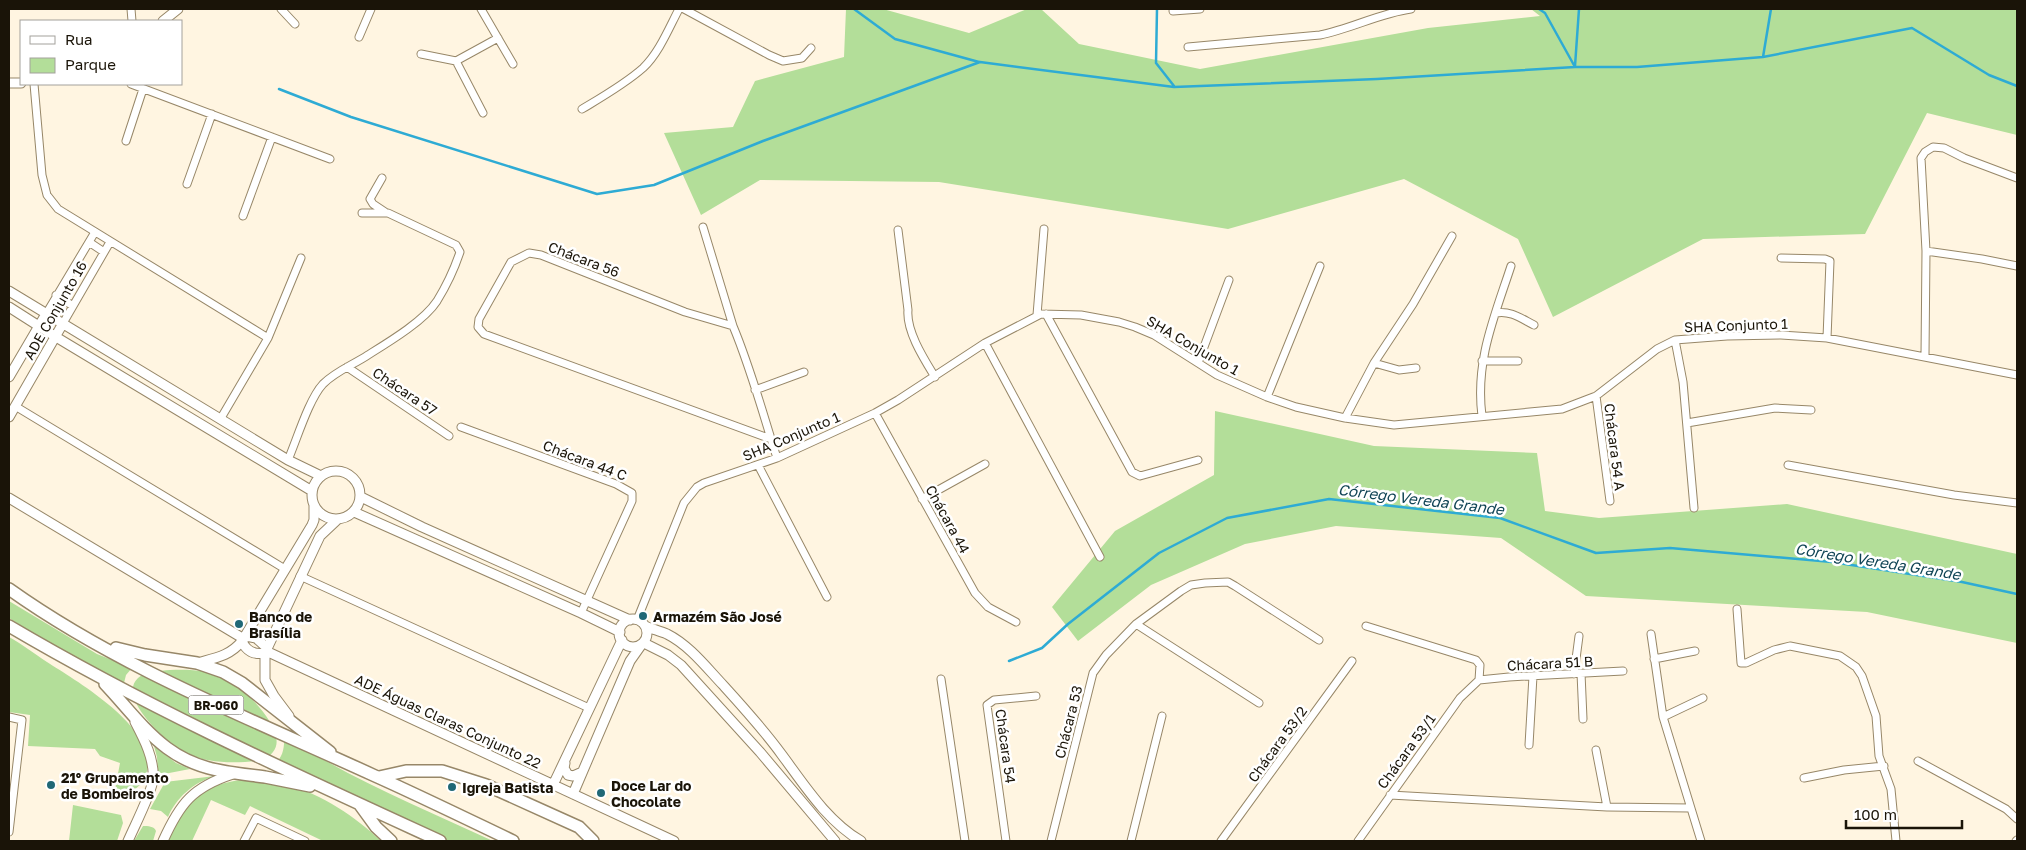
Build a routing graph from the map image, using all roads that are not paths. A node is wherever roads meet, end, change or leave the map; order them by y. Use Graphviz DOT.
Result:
graph roads {
  1 [pos="178,9"];
  2 [pos="281,9"];
  3 [pos="371,9"];
  4 [pos="481,9"];
  5 [pos="679,9"];
  6 [pos="684,9"];
  7 [pos="1200,9"];
  8 [pos="1411,9"];
  9 [pos="1173,11"];
  10 [pos="165,20"];
  11 [pos="296,24"];
  12 [pos="359,37"];
  13 [pos="498,38"];
  14 [pos="1188,47"];
  15 [pos="811,48"];
  16 [pos="421,54"];
  17 [pos="456,61"];
  18 [pos="513,64"];
  19 [pos="34,85"];
  20 [pos="134,85"];
  21 [pos="143,88"];
  22 [pos="582,110"];
  23 [pos="483,113"];
  24 [pos="212,114"];
  25 [pos="272,137"];
  26 [pos="126,141"];
  27 [pos="330,159"];
  28 [pos="382,178"];
  29 [pos="2017,178"];
  30 [pos="187,184"];
  31 [pos="362,213"];
  32 [pos="388,214"];
  33 [pos="243,216"];
  34 [pos="703,226"];
  35 [pos="1044,229"];
  36 [pos="898,230"];
  37 [pos="95,232"];
  38 [pos="1452,236"];
  39 [pos="89,242"];
  40 [pos="110,242"];
  41 [pos="1926,251"];
  42 [pos="104,252"];
  43 [pos="301,258"];
  44 [pos="1781,258"];
  45 [pos="1320,266"];
  46 [pos="1511,266"];
  47 [pos="2017,266"];
  48 [pos="1229,280"];
  49 [pos="9,291"];
  50 [pos="56,295"];
  51 [pos="73,306"];
  52 [pos="9,307"];
  53 [pos="1496,313"];
  54 [pos="46,314"];
  55 [pos="1046,314"];
  56 [pos="1037,315"];
  57 [pos="62,325"];
  58 [pos="1534,325"];
  59 [pos="38,326"];
  60 [pos="733,326"];
  61 [pos="56,337"];
  62 [pos="268,338"];
  63 [pos="1827,338"];
  64 [pos="1675,340"];
  65 [pos="985,343"];
  66 [pos="1924,356"];
  67 [pos="1482,361"];
  68 [pos="1518,361"];
  69 [pos="1198,363"];
  70 [pos="1374,363"];
  71 [pos="347,367"];
  72 [pos="1416,368"];
  73 [pos="804,372"];
  74 [pos="2017,375"];
  75 [pos="9,377"];
  76 [pos="934,377"];
  77 [pos="755,390"];
  78 [pos="1596,396"];
  79 [pos="1267,397"];
  80 [pos="15,406"];
  81 [pos="1811,410"];
  82 [pos="874,413"];
  83 [pos="1482,416"];
  84 [pos="9,417"];
  85 [pos="221,418"];
  86 [pos="1345,418"];
  87 [pos="1687,423"];
  88 [pos="461,427"];
  89 [pos="450,436"];
  90 [pos="771,439"];
  91 [pos="777,458"];
  92 [pos="288,460"];
  93 [pos="1198,460"];
  94 [pos="985,464"];
  95 [pos="758,465"];
  96 [pos="1788,465"];
  97 [pos="321,476"];
  98 [pos="312,491"];
  99 [pos="361,497"];
  100 [pos="9,498"];
  101 [pos="922,499"];
  102 [pos="1610,501"];
  103 [pos="2017,503"];
  104 [pos="314,506"];
  105 [pos="1694,508"];
  106 [pos="354,512"];
  107 [pos="337,520"];
  108 [pos="422,528"];
  109 [pos="415,540"];
  110 [pos="1100,557"];
  111 [pos="285,569"];
  112 [pos="300,576"];
  113 [pos="9,580"];
  114 [pos="555,586"];
  115 [pos="9,589"];
  116 [pos="828,597"];
  117 [pos="549,599"];
  118 [pos="587,599"];
  119 [pos="25,600"];
  120 [pos="1737,609"];
  121 [pos="581,613"];
  122 [pos="633,620"];
  123 [pos="1016,622"];
  124 [pos="1136,624"];
  125 [pos="9,626"];
  126 [pos="645,626"];
  127 [pos="1366,626"];
  128 [pos="1651,634"];
  129 [pos="621,636"];
  130 [pos="1579,636"];
  131 [pos="244,639"];
  132 [pos="1319,640"];
  133 [pos="643,643"];
  134 [pos="98,644"];
  135 [pos="266,651"];
  136 [pos="1695,651"];
  137 [pos="616,652"];
  138 [pos="1654,659"];
  139 [pos="630,661"];
  140 [pos="1352,661"];
  141 [pos="197,663"];
  142 [pos="1623,671"];
  143 [pos="1578,673"];
  144 [pos="97,676"];
  145 [pos="1533,676"];
  146 [pos="941,679"];
  147 [pos="1479,680"];
  148 [pos="1036,696"];
  149 [pos="1703,698"];
  150 [pos="1259,703"];
  151 [pos="589,708"];
  152 [pos="129,710"];
  153 [pos="1162,716"];
  154 [pos="9,717"];
  155 [pos="1663,717"];
  156 [pos="1583,718"];
  157 [pos="298,728"];
  158 [pos="1529,746"];
  159 [pos="1596,750"];
  160 [pos="338,760"];
  161 [pos="1918,761"];
  162 [pos="565,762"];
  163 [pos="1884,766"];
  164 [pos="9,770"];
  165 [pos="17,771"];
  166 [pos="582,772"];
  167 [pos="234,774"];
  168 [pos="379,777"];
  169 [pos="1804,778"];
  170 [pos="553,785"];
  171 [pos="324,788"];
  172 [pos="573,794"];
  173 [pos="1390,795"];
  174 [pos="358,803"];
  175 [pos="1607,807"];
  176 [pos="1690,808"];
  177 [pos="2017,819"];
  178 [pos="9,827"];
  179 [pos="847,833"];
  180 [pos="128,841"];
  181 [pos="162,841"];
  182 [pos="244,841"];
  183 [pos="305,841"];
  184 [pos="391,841"];
  185 [pos="440,841"];
  186 [pos="513,841"];
  187 [pos="593,841"];
  188 [pos="674,841"];
  189 [pos="836,841"];
  190 [pos="861,841"];
  191 [pos="965,841"];
  192 [pos="1006,841"];
  193 [pos="1051,841"];
  194 [pos="1131,841"];
  195 [pos="1221,841"];
  196 [pos="1358,841"];
  197 [pos="1701,841"];
  198 [pos="1896,841"];
  1 -- 10 [label="street"];
  2 -- 11 [label="street"];
  3 -- 12 [label="street"];
  4 -- 13 [label="street"];
  5 -- 22 [label="street"];
  6 -- 15 [label="street"];
  7 -- 9 [label="street"];
  8 -- 14 [label="street"];
  13 -- 17 [label="street"];
  13 -- 18 [label="street"];
  16 -- 17 [label="street"];
  17 -- 23 [label="street"];
  19 -- 37 [label="street"];
  20 -- 21 [label="street"];
  21 -- 24 [label="street"];
  21 -- 26 [label="street"];
  24 -- 25 [label="street"];
  24 -- 30 [label="street"];
  25 -- 27 [label="street"];
  25 -- 33 [label="street"];
  28 -- 32 [label="street"];
  29 -- 41 [label="street"];
  31 -- 32 [label="street"];
  32 -- 71 [label="street"];
  34 -- 60 [label="street"];
  35 -- 56 [label="street"];
  36 -- 76 [label="street"];
  37 -- 39 [label="street, ADE Conjunto 16"];
  37 -- 40 [label="street"];
  38 -- 70 [label="street"];
  39 -- 42 [label="street"];
  39 -- 50 [label="street, ADE Conjunto 16"];
  40 -- 42 [label="street, ADE Conjunto 16"];
  40 -- 62 [label="street"];
  41 -- 47 [label="street"];
  41 -- 66 [label="street"];
  42 -- 51 [label="street, ADE Conjunto 16"];
  43 -- 62 [label="street"];
  44 -- 63 [label="street"];
  45 -- 79 [label="street"];
  46 -- 53 [label="street"];
  48 -- 69 [label="street"];
  49 -- 54 [label="street"];
  50 -- 51 [label="street"];
  50 -- 54 [label="street, ADE Conjunto 16"];
  51 -- 57 [label="street, ADE Conjunto 16"];
  52 -- 59 [label="street"];
  53 -- 58 [label="street"];
  53 -- 67 [label="street"];
  54 -- 57 [label="street"];
  54 -- 59 [label="street, ADE Conjunto 16"];
  55 -- 56 [label="street, SHA Conjunto 1"];
  55 -- 69 [label="street, SHA Conjunto 1"];
  55 -- 93 [label="street"];
  56 -- 65 [label="street, SHA Conjunto 1"];
  57 -- 61 [label="street, ADE Conjunto 16"];
  57 -- 85 [label="street"];
  59 -- 61 [label="street"];
  59 -- 75 [label="street, ADE Conjunto 16"];
  60 -- 77 [label="street"];
  60 -- 90 [label="street, Chácara 56"];
  61 -- 80 [label="street, ADE Conjunto 16"];
  61 -- 98 [label="street"];
  62 -- 85 [label="street"];
  63 -- 64 [label="street, SHA Conjunto 1"];
  63 -- 66 [label="street, SHA Conjunto 1"];
  64 -- 78 [label="street, SHA Conjunto 1"];
  64 -- 87 [label="street"];
  65 -- 76 [label="street, SHA Conjunto 1"];
  65 -- 110 [label="street"];
  66 -- 74 [label="street, SHA Conjunto 1"];
  67 -- 68 [label="street"];
  67 -- 83 [label="street"];
  69 -- 79 [label="street, SHA Conjunto 1"];
  70 -- 72 [label="street"];
  70 -- 86 [label="street"];
  71 -- 89 [label="street, Chácara 57"];
  71 -- 92 [label="street"];
  73 -- 77 [label="street"];
  76 -- 82 [label="street, SHA Conjunto 1"];
  77 -- 90 [label="street"];
  78 -- 83 [label="street, SHA Conjunto 1"];
  78 -- 102 [label="street, Chácara 54 A"];
  79 -- 86 [label="street, SHA Conjunto 1"];
  80 -- 84 [label="street, ADE Conjunto 16"];
  80 -- 111 [label="street"];
  81 -- 87 [label="street"];
  82 -- 91 [label="street, SHA Conjunto 1"];
  82 -- 101 [label="street, Chácara 44"];
  83 -- 86 [label="street, SHA Conjunto 1"];
  85 -- 92 [label="street"];
  87 -- 105 [label="street"];
  88 -- 118 [label="street, Chácara 44 C"];
  90 -- 91 [label="street"];
  91 -- 95 [label="street, SHA Conjunto 1"];
  92 -- 97 [label="street"];
  94 -- 101 [label="street"];
  95 -- 116 [label="street"];
  95 -- 122 [label="street, SHA Conjunto 1"];
  96 -- 103 [label="street"];
  97 -- 98 [label="street"];
  97 -- 99 [label="street"];
  98 -- 104 [label="street"];
  99 -- 106 [label="street"];
  99 -- 108 [label="street"];
  100 -- 131 [label="street"];
  101 -- 123 [label="street, Chácara 44"];
  104 -- 107 [label="street"];
  104 -- 111 [label="street"];
  106 -- 107 [label="street"];
  106 -- 109 [label="street"];
  107 -- 112 [label="street"];
  108 -- 109 [label="street"];
  108 -- 114 [label="street"];
  109 -- 117 [label="street"];
  111 -- 131 [label="street"];
  112 -- 135 [label="street"];
  112 -- 151 [label="street"];
  113 -- 119 [label="highway"];
  114 -- 117 [label="street"];
  114 -- 118 [label="street"];
  115 -- 119 [label="highway, BR-060"];
  117 -- 121 [label="street"];
  118 -- 121 [label="street, Chácara 44 C"];
  118 -- 122 [label="street"];
  119 -- 134 [label="highway, BR-060"];
  120 -- 163 [label="street"];
  121 -- 129 [label="street"];
  122 -- 126 [label="street"];
  122 -- 129 [label="street"];
  124 -- 132 [label="street, Chácara 53"];
  124 -- 150 [label="street"];
  124 -- 193 [label="street, Chácara 53"];
  125 -- 144 [label="highway, BR-060"];
  126 -- 133 [label="street"];
  126 -- 179 [label="street"];
  127 -- 147 [label="street"];
  128 -- 138 [label="street"];
  129 -- 133 [label="street"];
  129 -- 137 [label="street"];
  130 -- 143 [label="street"];
  131 -- 135 [label="street"];
  131 -- 135 [label="street"];
  131 -- 141 [label="street"];
  133 -- 139 [label="street"];
  133 -- 189 [label="street"];
  134 -- 141 [label="highway"];
  134 -- 160 [label="highway, BR-060"];
  135 -- 157 [label="street"];
  135 -- 170 [label="street, ADE Águas Claras Conjunto 22"];
  136 -- 138 [label="street"];
  137 -- 139 [label="street"];
  137 -- 151 [label="street"];
  138 -- 155 [label="street"];
  139 -- 166 [label="street"];
  140 -- 195 [label="street, Chácara 53/2"];
  141 -- 157 [label="highway"];
  142 -- 143 [label="street, Chácara 51 B"];
  143 -- 145 [label="street, Chácara 51 B"];
  143 -- 156 [label="street"];
  144 -- 152 [label="highway"];
  144 -- 171 [label="highway, BR-060"];
  145 -- 147 [label="street, Chácara 51 B"];
  145 -- 158 [label="street"];
  146 -- 191 [label="street"];
  147 -- 173 [label="street, Chácara 53/1"];
  148 -- 192 [label="street, Chácara 54"];
  149 -- 155 [label="street"];
  151 -- 162 [label="street"];
  152 -- 167 [label="highway"];
  152 -- 180 [label="street"];
  153 -- 194 [label="street"];
  154 -- 165 [label="street"];
  155 -- 176 [label="street"];
  157 -- 160 [label="highway"];
  159 -- 175 [label="street"];
  160 -- 168 [label="highway, BR-060"];
  161 -- 177 [label="street"];
  162 -- 166 [label="street"];
  162 -- 170 [label="street"];
  163 -- 169 [label="street"];
  163 -- 198 [label="street"];
  164 -- 165 [label="street"];
  165 -- 178 [label="street"];
  166 -- 172 [label="street"];
  167 -- 171 [label="highway"];
  167 -- 181 [label="street"];
  168 -- 186 [label="highway, BR-060"];
  168 -- 187 [label="highway"];
  170 -- 172 [label="street, ADE Águas Claras Conjunto 22"];
  171 -- 174 [label="highway, BR-060"];
  172 -- 188 [label="street, ADE Águas Claras Conjunto 22"];
  173 -- 175 [label="street"];
  173 -- 196 [label="street, Chácara 53/1"];
  174 -- 184 [label="highway"];
  174 -- 185 [label="highway, BR-060"];
  175 -- 176 [label="street"];
  176 -- 197 [label="street"];
  179 -- 189 [label="street"];
  179 -- 190 [label="street"];
  182 -- 183 [label="street"];
}
